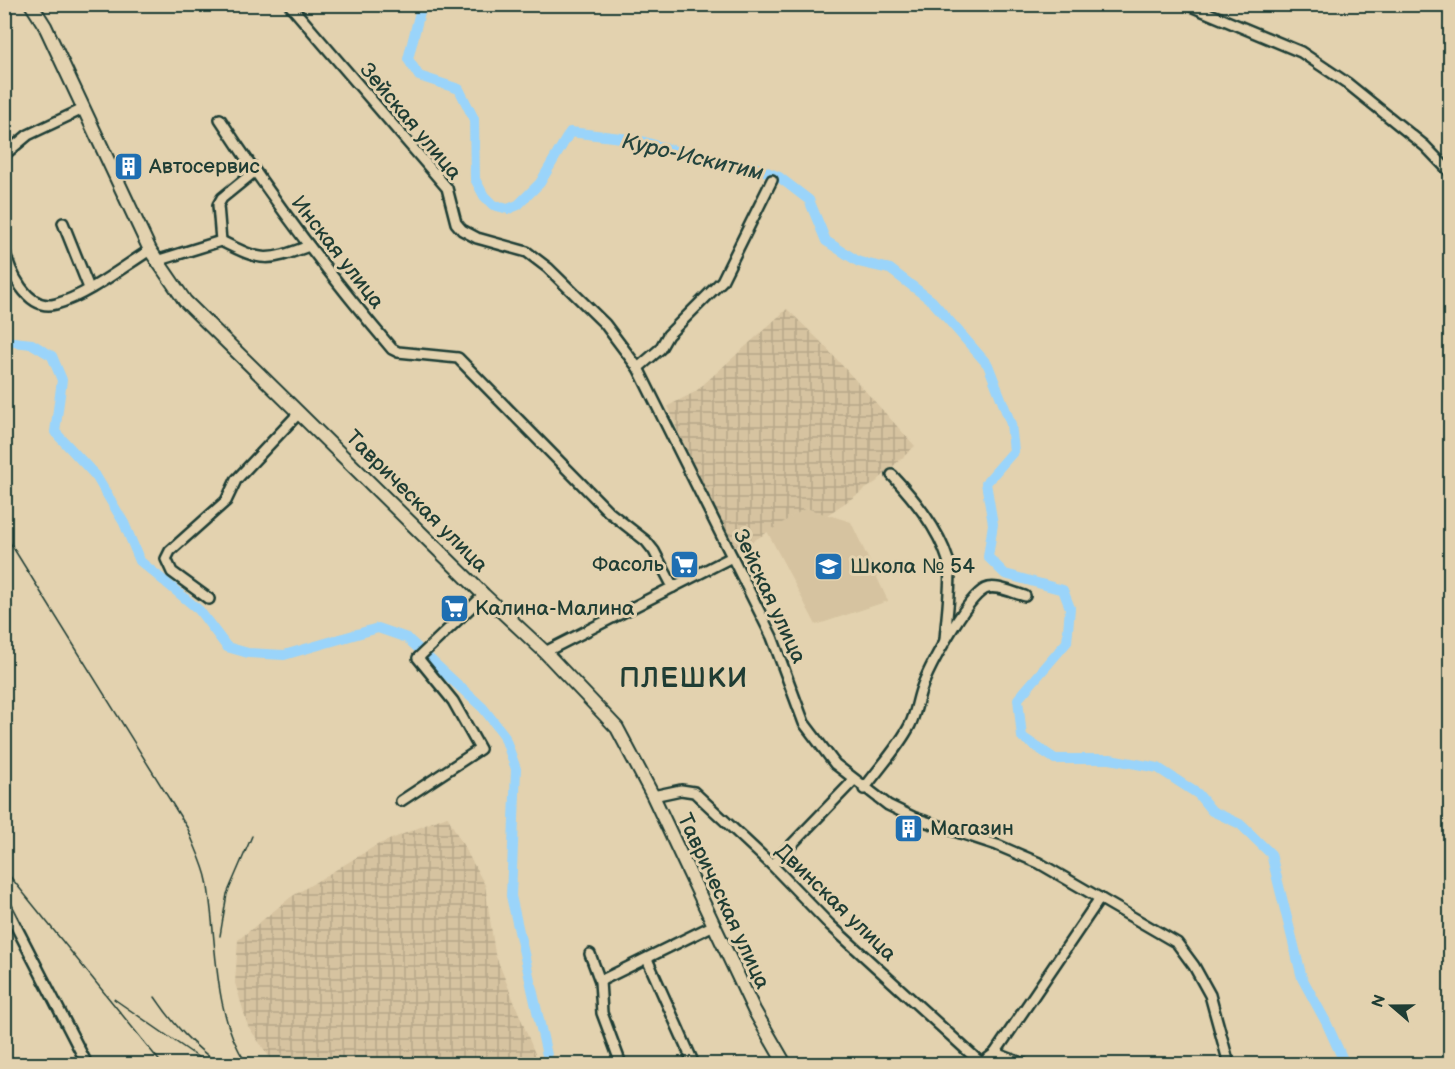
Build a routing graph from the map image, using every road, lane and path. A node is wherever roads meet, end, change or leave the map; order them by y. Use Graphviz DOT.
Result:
graph roads {
  1 [pos="31,4"];
  2 [pos="289,4"];
  3 [pos="1186,4"];
  4 [pos="84,109"];
  5 [pos="220,119"];
  6 [pos="4,155"];
  7 [pos="254,172"];
  8 [pos="1450,172"];
  9 [pos="772,180"];
  10 [pos="63,223"];
  11 [pos="221,241"];
  12 [pos="309,246"];
  13 [pos="4,248"];
  14 [pos="153,256"];
  15 [pos="89,288"];
  16 [pos="638,368"];
  17 [pos="299,413"];
  18 [pos="892,474"];
  19 [pos="732,557"];
  20 [pos="673,587"];
  21 [pos="484,595"];
  22 [pos="1025,596"];
  23 [pos="209,599"];
  24 [pos="945,640"];
  25 [pos="546,652"];
  26 [pos="854,780"];
  27 [pos="864,789"];
  28 [pos="653,796"];
  29 [pos="401,801"];
  30 [pos="772,865"];
  31 [pos="1100,898"];
  32 [pos="4,903"];
  33 [pos="714,925"];
  34 [pos="590,954"];
  35 [pos="647,959"];
  36 [pos="600,981"];
  37 [pos="995,1053"];
  38 [pos="982,1064"];
  39 [pos="87,1065"];
  40 [pos="621,1065"];
  41 [pos="694,1065"];
  42 [pos="785,1065"];
  43 [pos="1024,1065"];
  44 [pos="1229,1065"];
  1 -- 4 [label="main road, Таврическая улица"];
  2 -- 16 [label="street, Зейская улица"];
  3 -- 8 [label="street"];
  4 -- 6 [label="street"];
  4 -- 14 [label="main road, Таврическая улица"];
  5 -- 7 [label="street, Инская улица"];
  7 -- 11 [label="street"];
  7 -- 12 [label="street, Инская улица"];
  9 -- 16 [label="street"];
  10 -- 15 [label="street"];
  11 -- 12 [label="street"];
  11 -- 14 [label="street"];
  12 -- 20 [label="street, Инская улица"];
  13 -- 15 [label="street"];
  14 -- 15 [label="street"];
  14 -- 17 [label="main road, Таврическая улица"];
  16 -- 19 [label="street, Зейская улица"];
  17 -- 21 [label="main road, Таврическая улица"];
  17 -- 23 [label="street"];
  18 -- 24 [label="street"];
  19 -- 20 [label="street"];
  19 -- 26 [label="street, Зейская улица"];
  20 -- 25 [label="street"];
  21 -- 25 [label="main road, Таврическая улица"];
  21 -- 29 [label="street"];
  22 -- 24 [label="street"];
  24 -- 27 [label="street"];
  25 -- 28 [label="main road, Таврическая улица"];
  26 -- 27 [label="street, Зейская улица"];
  26 -- 30 [label="street"];
  27 -- 31 [label="street, Зейская улица"];
  28 -- 30 [label="street, Двинская улица"];
  28 -- 33 [label="main road, Таврическая улица"];
  30 -- 38 [label="street, Двинская улица"];
  31 -- 37 [label="street"];
  31 -- 44 [label="street, Зейская улица"];
  32 -- 39 [label="street"];
  33 -- 35 [label="street"];
  33 -- 42 [label="main road, Таврическая улица"];
  34 -- 36 [label="street"];
  35 -- 36 [label="street"];
  35 -- 41 [label="street"];
  36 -- 40 [label="street"];
  37 -- 38 [label="street"];
  37 -- 43 [label="street"];
}
